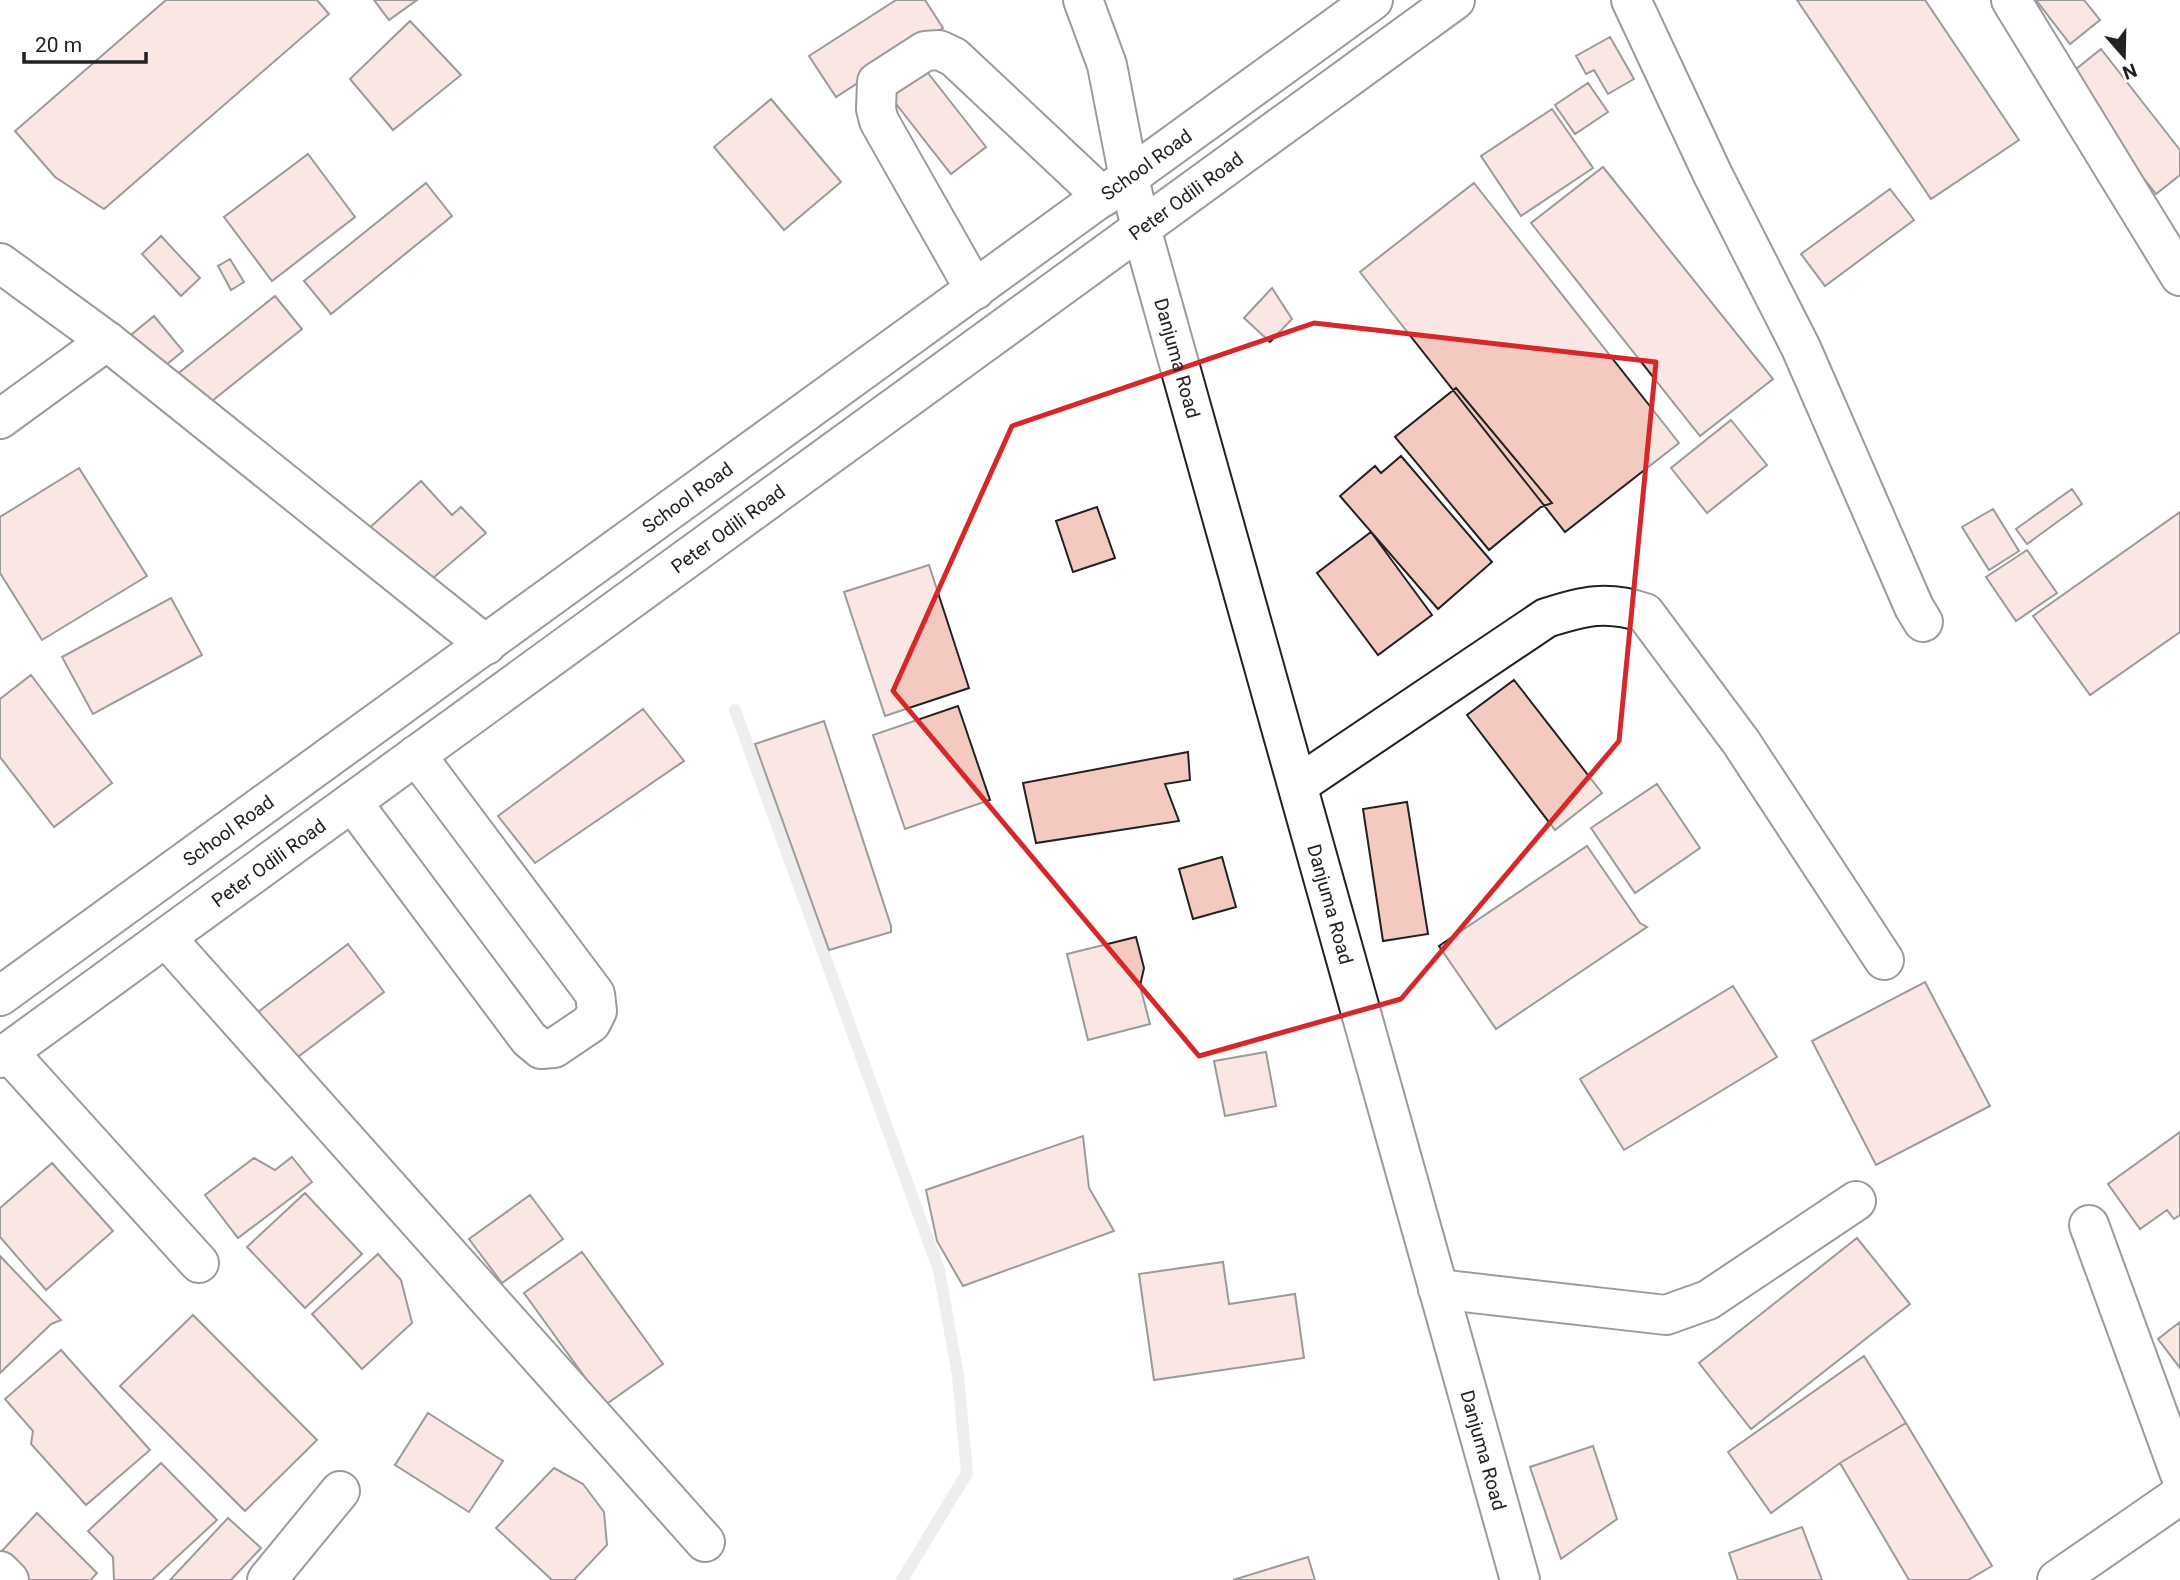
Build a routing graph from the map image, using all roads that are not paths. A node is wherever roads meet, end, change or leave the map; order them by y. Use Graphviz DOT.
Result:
graph roads {
  1 [pos="1083,0"];
  2 [pos="1373,0"];
  3 [pos="1455,0"];
  4 [pos="1631,0"];
  5 [pos="2011,0"];
  6 [pos="1116,188"];
  7 [pos="1141,228"];
  8 [pos="0,262"];
  9 [pos="2180,276"];
  10 [pos="975,290"];
  11 [pos="107,341"];
  12 [pos="0,419"];
  13 [pos="1923,622"];
  14 [pos="486,645"];
  15 [pos="416,755"];
  16 [pos="1298,785"];
  17 [pos="352,802"];
  18 [pos="166,938"];
  19 [pos="1884,960"];
  20 [pos="0,996"];
  21 [pos="4,1055"];
  22 [pos="1856,1201"];
  23 [pos="2089,1225"];
  24 [pos="199,1263"];
  25 [pos="1438,1289"];
  26 [pos="2180,1475"];
  27 [pos="340,1491"];
  28 [pos="2180,1495"];
  29 [pos="705,1542"];
  30 [pos="0,1571"];
  31 [pos="9,1580"];
  32 [pos="267,1580"];
  33 [pos="1520,1580"];
  34 [pos="2057,1580"];
  1 -- 6 [label="street, Danjuma Road"];
  2 -- 6 [label="street, School Road"];
  3 -- 7 [label="street, Peter Odili Road"];
  4 -- 13 [label="street"];
  5 -- 9 [label="street"];
  6 -- 7 [label="street, Danjuma Road"];
  6 -- 10 [label="street, School Road"];
  6 -- 10 [label="street"];
  7 -- 15 [label="street, Peter Odili Road"];
  7 -- 16 [label="street, Danjuma Road"];
  8 -- 11 [label="street"];
  10 -- 14 [label="street, School Road"];
  11 -- 12 [label="street"];
  11 -- 14 [label="street"];
  14 -- 20 [label="street, School Road"];
  15 -- 17 [label="street, Peter Odili Road"];
  15 -- 17 [label="street"];
  16 -- 19 [label="street"];
  16 -- 25 [label="street, Danjuma Road"];
  17 -- 18 [label="street, Peter Odili Road"];
  18 -- 21 [label="street, Peter Odili Road"];
  18 -- 29 [label="street"];
  21 -- 24 [label="street"];
  22 -- 25 [label="street"];
  23 -- 26 [label="street"];
  25 -- 33 [label="street, Danjuma Road"];
  27 -- 32 [label="street"];
  28 -- 34 [label="street"];
  30 -- 31 [label="street"];
}
